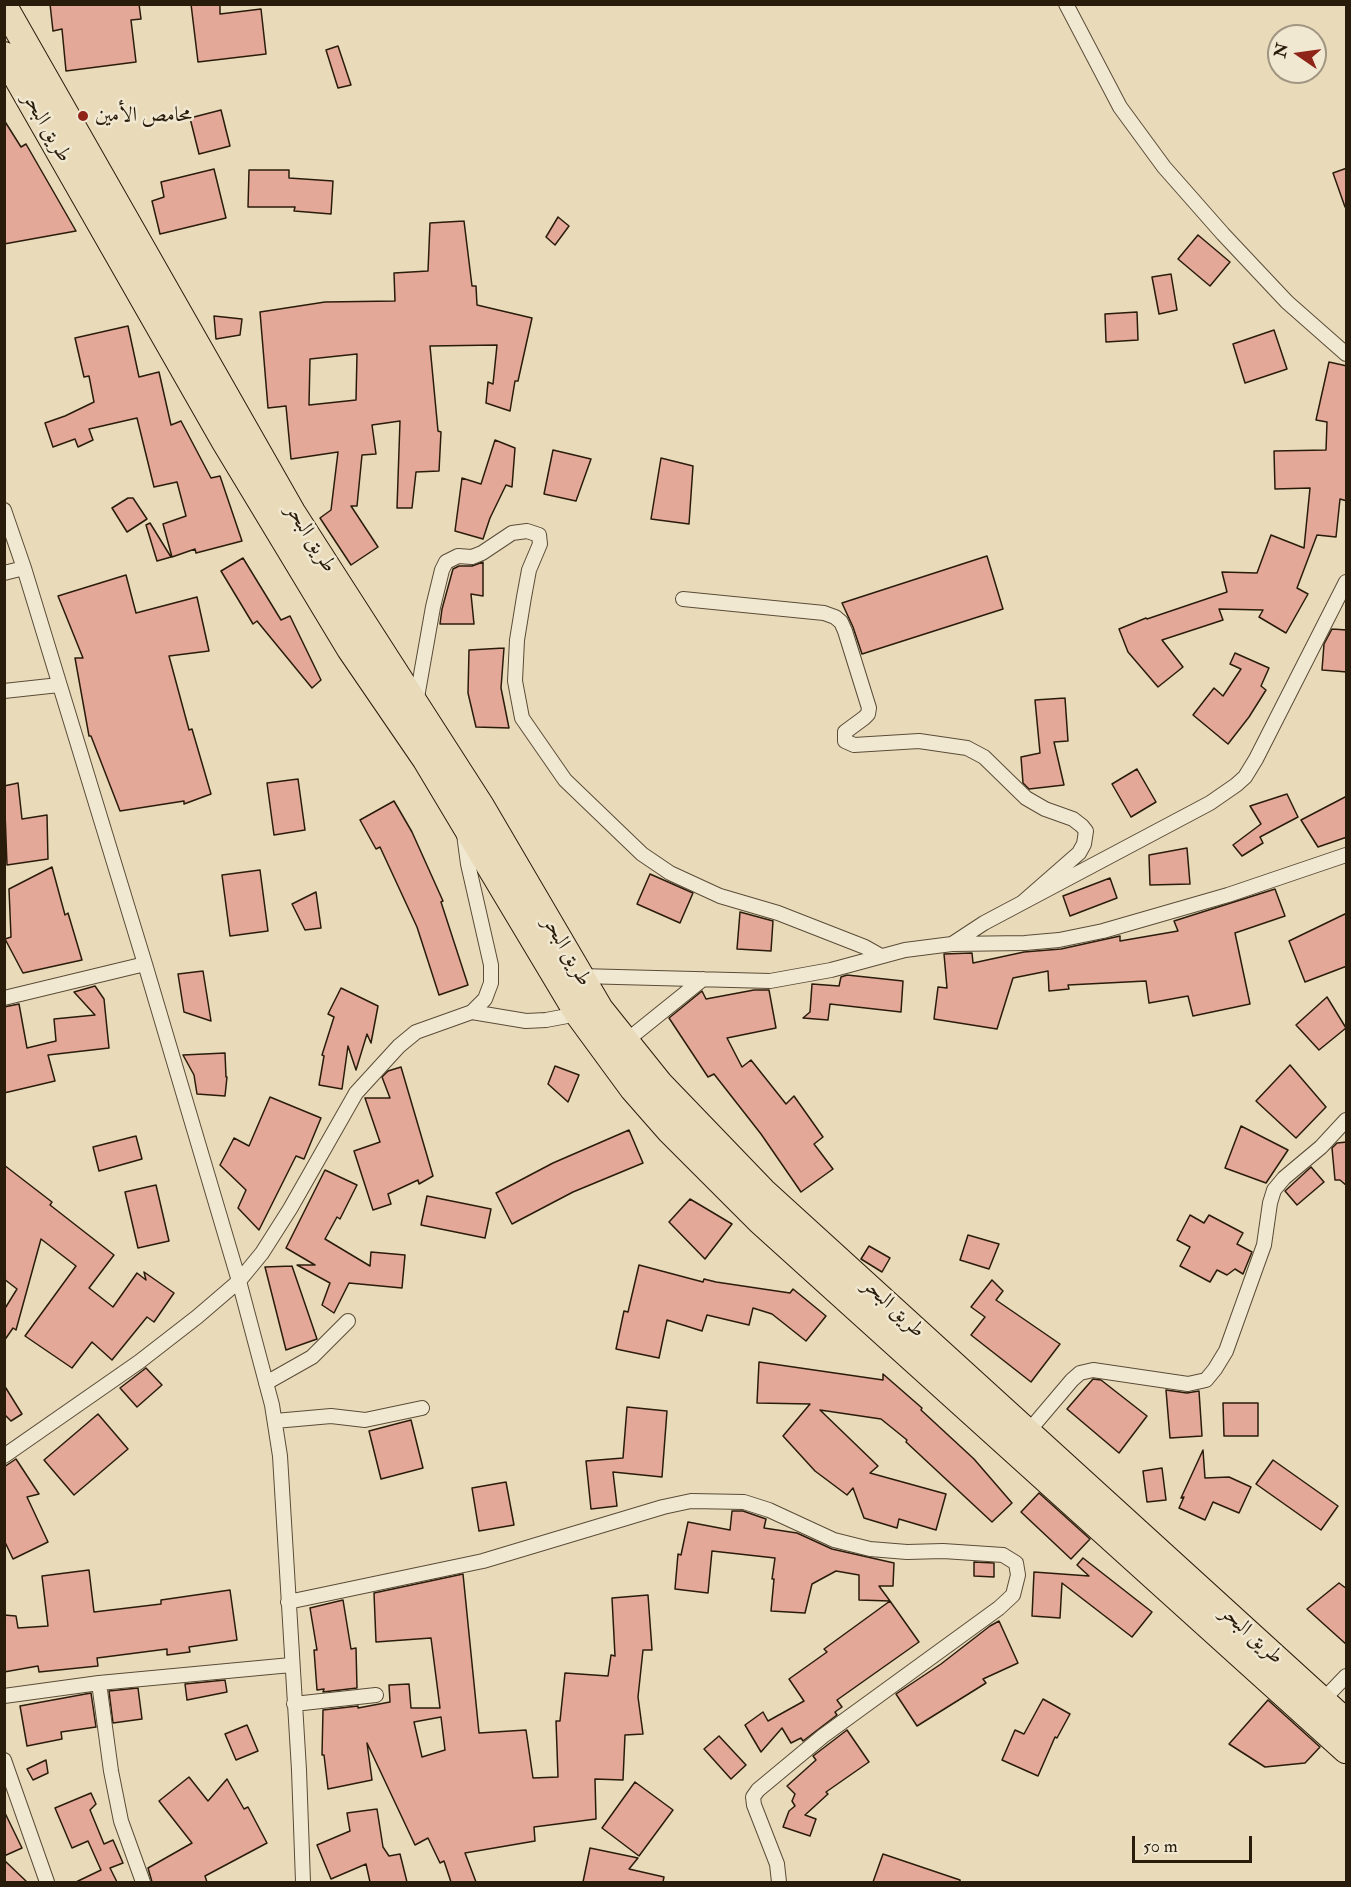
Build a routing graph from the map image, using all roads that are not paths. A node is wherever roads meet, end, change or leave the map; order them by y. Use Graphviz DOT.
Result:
graph roads {
  1 [pos="1066,4"];
  2 [pos="4,6"];
  3 [pos="4,55"];
  4 [pos="1347,354"];
  5 [pos="217,402"];
  6 [pos="4,510"];
  7 [pos="313,566"];
  8 [pos="24,568"];
  9 [pos="4,573"];
  10 [pos="1347,582"];
  11 [pos="683,599"];
  12 [pos="59,685"];
  13 [pos="4,691"];
  14 [pos="416,704"];
  15 [pos="464,825"];
  16 [pos="1347,855"];
  17 [pos="1023,902"];
  18 [pos="952,944"];
  19 [pos="881,956"];
  20 [pos="145,964"];
  21 [pos="580,976"];
  22 [pos="703,979"];
  23 [pos="4,998"];
  24 [pos="472,1012"];
  25 [pos="578,1014"];
  26 [pos="626,1041"];
  27 [pos="1347,1120"];
  28 [pos="239,1281"];
  29 [pos="348,1321"];
  30 [pos="266,1383"];
  31 [pos="422,1408"];
  32 [pos="274,1421"];
  33 [pos="1027,1433"];
  34 [pos="4,1456"];
  35 [pos="288,1602"];
  36 [pos="291,1665"];
  37 [pos="1347,1676"];
  38 [pos="99,1683"];
  39 [pos="376,1695"];
  40 [pos="4,1696"];
  41 [pos="1322,1701"];
  42 [pos="294,1704"];
  43 [pos="1347,1722"];
  44 [pos="1347,1750"];
  45 [pos="4,1760"];
  46 [pos="47,1882"];
  47 [pos="143,1882"];
  48 [pos="303,1882"];
  49 [pos="779,1882"];
  1 -- 4 [label="street"];
  2 -- 5 [label="highway, طريق البحر"];
  3 -- 5 [label="highway, طريق البحر"];
  5 -- 7 [label="highway, طريق البحر"];
  6 -- 8 [label="street"];
  7 -- 14 [label="highway, طريق البحر"];
  7 -- 15 [label="highway, طريق البحر"];
  8 -- 9 [label="street"];
  8 -- 12 [label="street"];
  10 -- 17 [label="street"];
  11 -- 17 [label="street"];
  12 -- 13 [label="street"];
  12 -- 20 [label="street"];
  14 -- 19 [label="street"];
  14 -- 21 [label="highway, طريق البحر"];
  15 -- 24 [label="street"];
  15 -- 25 [label="highway, طريق البحر"];
  16 -- 18 [label="street"];
  17 -- 18 [label="street"];
  18 -- 19 [label="street"];
  19 -- 22 [label="street"];
  20 -- 23 [label="street"];
  20 -- 28 [label="street"];
  21 -- 22 [label="street"];
  21 -- 26 [label="highway, طريق البحر"];
  22 -- 26 [label="street"];
  24 -- 25 [label="street"];
  24 -- 28 [label="street"];
  25 -- 44 [label="highway, طريق البحر"];
  26 -- 33 [label="highway, طريق البحر"];
  27 -- 33 [label="street"];
  28 -- 30 [label="street"];
  28 -- 34 [label="street"];
  29 -- 30 [label="street"];
  30 -- 32 [label="street"];
  31 -- 32 [label="street"];
  32 -- 35 [label="street"];
  33 -- 41 [label="highway, طريق البحر"];
  35 -- 36 [label="street"];
  35 -- 49 [label="street"];
  36 -- 38 [label="street"];
  36 -- 42 [label="street"];
  37 -- 41 [label="street"];
  38 -- 40 [label="street"];
  38 -- 47 [label="street"];
  39 -- 42 [label="street"];
  41 -- 43 [label="highway, طريق البحر"];
  42 -- 48 [label="street"];
  45 -- 46 [label="street"];
}
